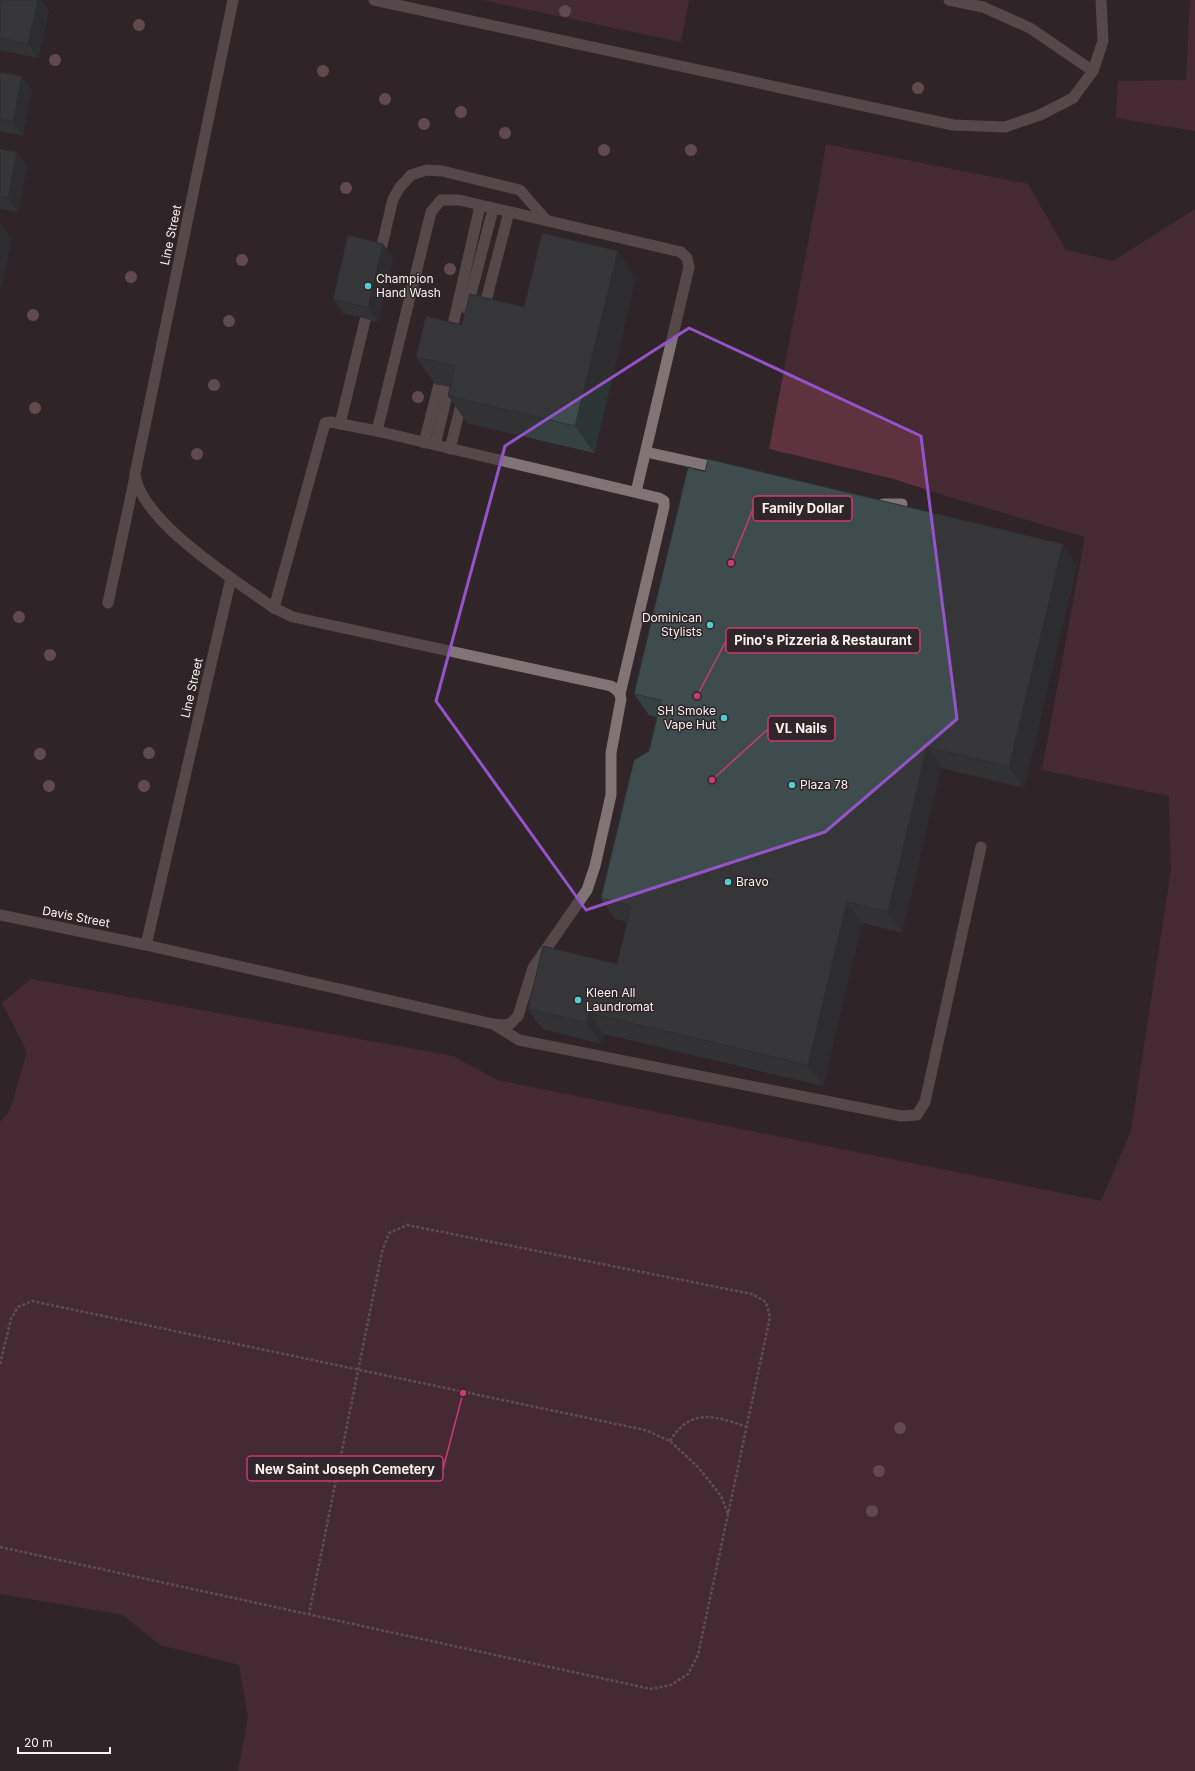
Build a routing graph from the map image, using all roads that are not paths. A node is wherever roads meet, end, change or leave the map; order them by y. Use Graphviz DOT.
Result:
graph roads {
  1 [pos="233,0"];
  2 [pos="374,0"];
  3 [pos="949,0"];
  4 [pos="1101,0"];
  5 [pos="1093,71"];
  6 [pos="480,206"];
  7 [pos="493,209"];
  8 [pos="509,212"];
  9 [pos="547,221"];
  10 [pos="377,269"];
  11 [pos="371,292"];
  12 [pos="482,320"];
  13 [pos="464,391"];
  14 [pos="340,424"];
  15 [pos="376,432"];
  16 [pos="424,443"];
  17 [pos="435,445"];
  18 [pos="450,449"];
  19 [pos="646,452"];
  20 [pos="731,470"];
  21 [pos="135,474"];
  22 [pos="636,492"];
  23 [pos="870,501"];
  24 [pos="902,504"];
  25 [pos="231,578"];
  26 [pos="108,604"];
  27 [pos="274,608"];
  28 [pos="620,694"];
  29 [pos="981,847"];
  30 [pos="0,915"];
  31 [pos="146,944"];
  32 [pos="493,1024"];
  1 -- 21 [label="street, Line Street"];
  2 -- 5 [label="street"];
  3 -- 5 [label="street"];
  4 -- 5 [label="street"];
  6 -- 7 [label="street"];
  6 -- 7 [label="street"];
  6 -- 15 [label="street"];
  7 -- 8 [label="street"];
  8 -- 9 [label="street"];
  8 -- 12 [label="street"];
  9 -- 10 [label="street"];
  9 -- 19 [label="street"];
  11 -- 14 [label="street"];
  13 -- 18 [label="street"];
  14 -- 15 [label="street"];
  14 -- 27 [label="street"];
  15 -- 16 [label="street"];
  16 -- 17 [label="street"];
  16 -- 17 [label="street"];
  17 -- 18 [label="street"];
  18 -- 22 [label="street"];
  19 -- 20 [label="street"];
  19 -- 22 [label="street"];
  21 -- 25 [label="street, Line Street"];
  21 -- 26 [label="street, Line Street"];
  22 -- 28 [label="street"];
  23 -- 24 [label="street"];
  25 -- 27 [label="street"];
  25 -- 31 [label="street, Line Street"];
  27 -- 28 [label="street"];
  28 -- 32 [label="street"];
  29 -- 32 [label="street"];
  30 -- 31 [label="street, Davis Street"];
  31 -- 32 [label="street, Davis Street"];
}
